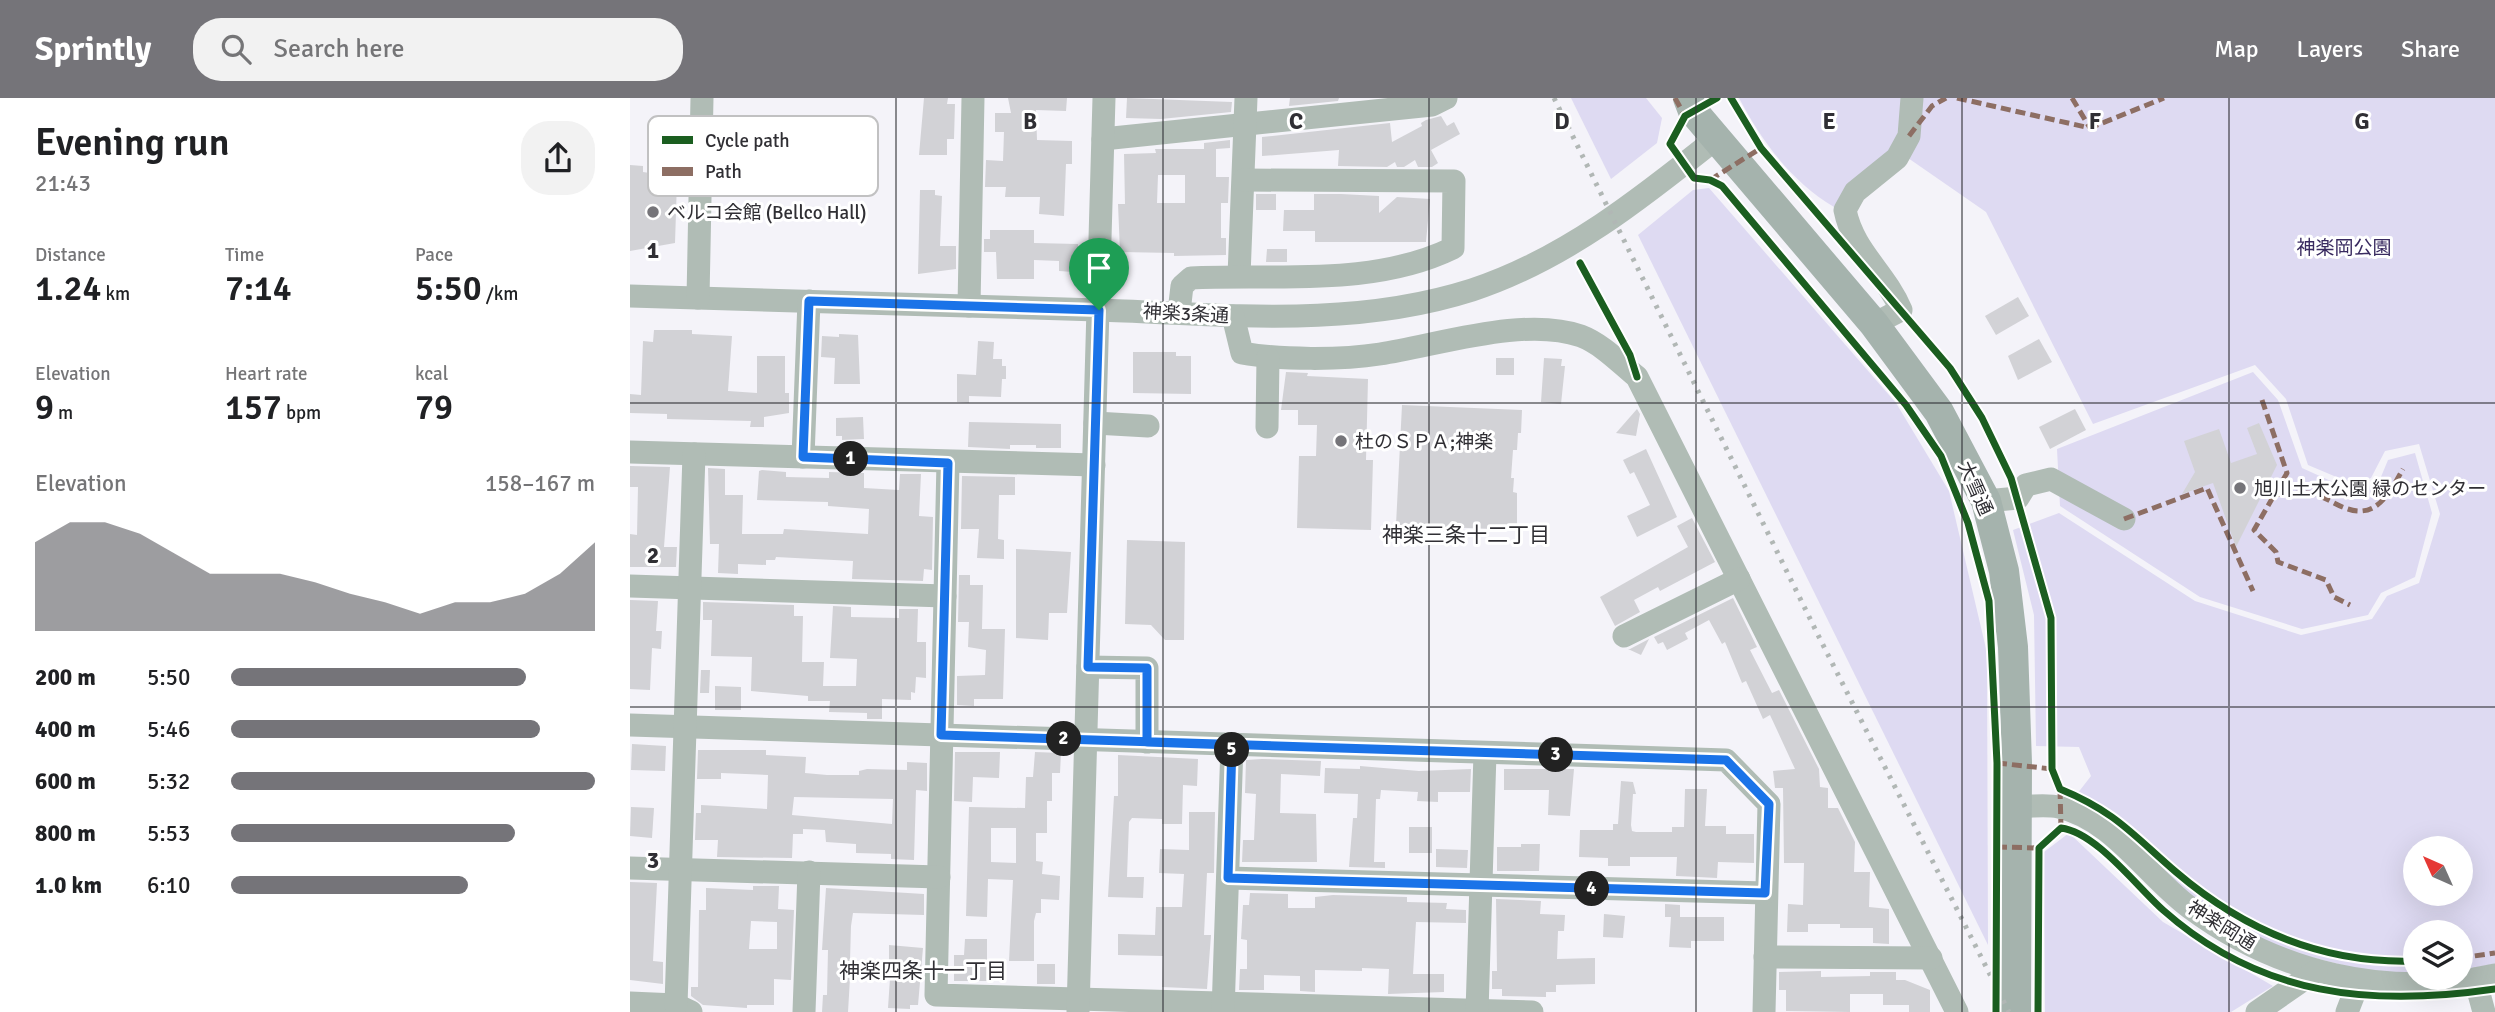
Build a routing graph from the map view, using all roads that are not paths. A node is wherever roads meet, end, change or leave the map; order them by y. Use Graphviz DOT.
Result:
graph roads {
  1 [pos="702,98"];
  2 [pos="973,98"];
  3 [pos="1104,98"];
  4 [pos="1246,98"];
  5 [pos="1446,98"];
  6 [pos="1688,98"];
  7 [pos="1709,98"];
  8 [pos="1912,98"];
  9 [pos="702,116"];
  10 [pos="1247,125"];
  11 [pos="1717,137"];
  12 [pos="1103,139"];
  13 [pos="1244,180"];
  14 [pos="700,196"];
  15 [pos="1239,276"];
  16 [pos="630,296"];
  17 [pos="698,298"];
  18 [pos="809,301"];
  19 [pos="969,306"];
  20 [pos="1099,310"];
  21 [pos="1179,312"];
  22 [pos="1233,316"];
  23 [pos="1874,324"];
  24 [pos="1268,358"];
  25 [pos="1096,423"];
  26 [pos="1148,426"];
  27 [pos="1268,428"];
  28 [pos="630,452"];
  29 [pos="694,454"];
  30 [pos="803,457"];
  31 [pos="948,463"];
  32 [pos="1094,465"];
  33 [pos="1986,501"];
  34 [pos="2124,519"];
  35 [pos="1739,579"];
  36 [pos="630,586"];
  37 [pos="688,587"];
  38 [pos="945,596"];
  39 [pos="1624,636"];
  40 [pos="1088,667"];
  41 [pos="630,725"];
  42 [pos="684,727"];
  43 [pos="941,735"];
  44 [pos="1086,740"];
  45 [pos="1147,742"];
  46 [pos="1232,745"];
  47 [pos="1485,753"];
  48 [pos="2017,806"];
  49 [pos="630,868"];
  50 [pos="682,869"];
  51 [pos="809,872"];
  52 [pos="939,877"];
  53 [pos="1228,878"];
  54 [pos="1481,886"];
  55 [pos="1765,893"];
  56 [pos="1765,957"];
  57 [pos="1931,958"];
  58 [pos="2316,971"];
  59 [pos="2485,977"];
  60 [pos="2359,981"];
  61 [pos="630,1003"];
  62 [pos="1078,1005"];
  63 [pos="1223,1007"];
  64 [pos="683,1009"];
  65 [pos="1477,1011"];
  66 [pos="804,1012"];
  67 [pos="1532,1012"];
  68 [pos="1764,1012"];
  69 [pos="1957,1012"];
  70 [pos="2016,1012"];
  71 [pos="2257,1012"];
  72 [pos="2347,1012"];
  73 [pos="2484,1012"];
  1 -- 9 [label="street"];
  2 -- 19 [label="street"];
  3 -- 12 [label="street"];
  4 -- 10 [label="street"];
  5 -- 10 [label="street"];
  6 -- 11 [label="main road, 大雪通"];
  7 -- 11 [label="main road, 大雪通"];
  8 -- 23 [label="street"];
  10 -- 12 [label="street"];
  10 -- 13 [label="street"];
  11 -- 22 [label="street, 神楽3条通"];
  11 -- 23 [label="main road, 大雪通"];
  12 -- 20 [label="street"];
  13 -- 15 [label="street"];
  13 -- 15 [label="street"];
  14 -- 17 [label="street"];
  15 -- 21 [label="street"];
  16 -- 17 [label="street, 神楽3条通"];
  17 -- 18 [label="street, 神楽3条通"];
  18 -- 19 [label="street, 神楽3条通"];
  18 -- 30 [label="street"];
  19 -- 20 [label="street, 神楽3条通"];
  20 -- 21 [label="street, 神楽3条通"];
  20 -- 25 [label="street"];
  21 -- 22 [label="street, 神楽3条通"];
  22 -- 24 [label="street"];
  23 -- 33 [label="main road, 大雪通"];
  24 -- 27 [label="street"];
  24 -- 35 [label="street"];
  25 -- 26 [label="street"];
  25 -- 32 [label="street"];
  28 -- 29 [label="street"];
  29 -- 30 [label="street"];
  29 -- 37 [label="street"];
  30 -- 31 [label="street"];
  31 -- 32 [label="street"];
  31 -- 38 [label="street"];
  32 -- 40 [label="street"];
  33 -- 34 [label="street"];
  33 -- 48 [label="main road, 大雪通"];
  35 -- 39 [label="street"];
  35 -- 57 [label="street"];
  36 -- 37 [label="street"];
  37 -- 38 [label="street"];
  37 -- 42 [label="street"];
  38 -- 43 [label="street"];
  40 -- 44 [label="street"];
  40 -- 45 [label="street"];
  41 -- 42 [label="street"];
  42 -- 43 [label="street"];
  42 -- 50 [label="street"];
  43 -- 44 [label="street"];
  43 -- 52 [label="street"];
  44 -- 45 [label="street"];
  44 -- 62 [label="street"];
  45 -- 46 [label="street"];
  46 -- 47 [label="street"];
  46 -- 53 [label="street"];
  47 -- 54 [label="street"];
  47 -- 55 [label="street"];
  48 -- 58 [label="street, 神楽岡通"];
  48 -- 70 [label="main road, 大雪通"];
  49 -- 50 [label="street"];
  50 -- 51 [label="street"];
  50 -- 64 [label="street"];
  51 -- 52 [label="street"];
  51 -- 66 [label="street"];
  52 -- 62 [label="street"];
  53 -- 54 [label="street"];
  53 -- 63 [label="street"];
  54 -- 55 [label="street"];
  54 -- 65 [label="street"];
  55 -- 56 [label="street"];
  56 -- 57 [label="street"];
  56 -- 68 [label="street"];
  57 -- 69 [label="street"];
  58 -- 60 [label="street, 神楽岡通"];
  58 -- 71 [label="street"];
  59 -- 60 [label="street, 神楽岡通"];
  59 -- 73 [label="street"];
  60 -- 72 [label="street"];
  61 -- 64 [label="street"];
  62 -- 63 [label="street"];
  63 -- 65 [label="street"];
  65 -- 67 [label="street"];
}
